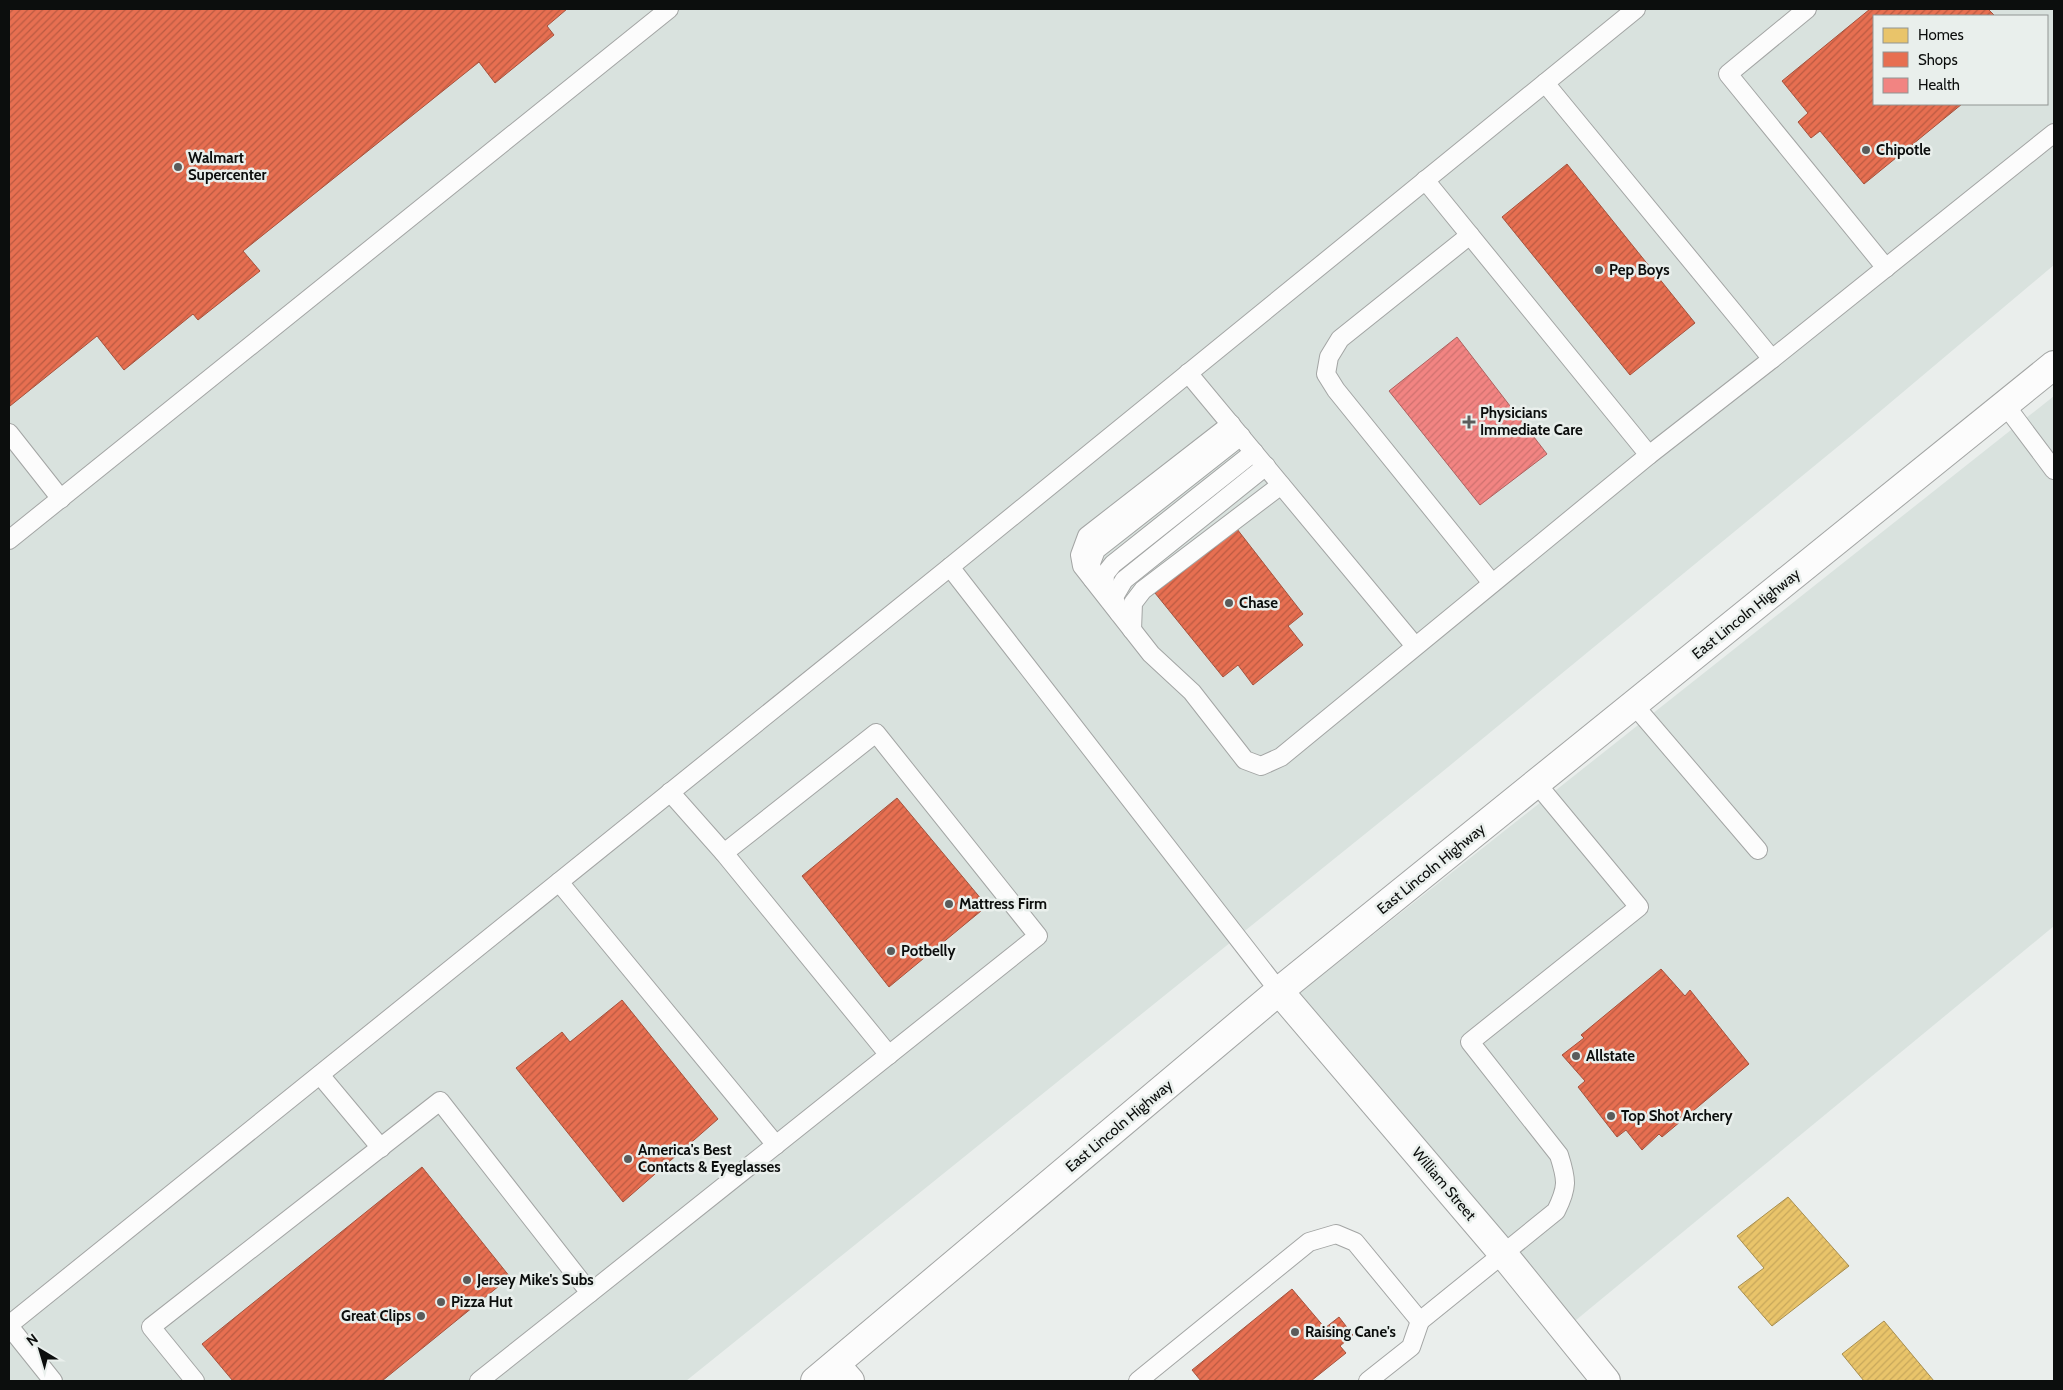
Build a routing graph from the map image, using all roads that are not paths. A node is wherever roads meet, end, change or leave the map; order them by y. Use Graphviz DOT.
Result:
graph roads {
  1 [pos="669,9"];
  2 [pos="1636,9"];
  3 [pos="1807,9"];
  4 [pos="1545,83"];
  5 [pos="2054,132"];
  6 [pos="1425,180"];
  7 [pos="1470,235"];
  8 [pos="1886,268"];
  9 [pos="1772,359"];
  10 [pos="2054,365"];
  11 [pos="1188,373"];
  12 [pos="2006,406"];
  13 [pos="1236,430"];
  14 [pos="9,433"];
  15 [pos="1254,452"];
  16 [pos="1649,456"];
  17 [pos="1266,466"];
  18 [pos="2054,470"];
  19 [pos="1281,485"];
  20 [pos="60,499"];
  21 [pos="9,540"];
  22 [pos="950,567"];
  23 [pos="1492,583"];
  24 [pos="1098,587"];
  25 [pos="1119,613"];
  26 [pos="1132,630"];
  27 [pos="1415,646"];
  28 [pos="1634,705"];
  29 [pos="1537,784"];
  30 [pos="670,792"];
  31 [pos="1758,850"];
  32 [pos="724,854"];
  33 [pos="559,882"];
  34 [pos="1279,991"];
  35 [pos="889,1055"];
  36 [pos="320,1074"];
  37 [pos="776,1145"];
  38 [pos="381,1148"];
  39 [pos="1504,1255"];
  40 [pos="590,1293"];
  41 [pos="1420,1321"];
  42 [pos="9,1325"];
  43 [pos="843,1373"];
  44 [pos="53,1381"];
  45 [pos="195,1381"];
  46 [pos="479,1381"];
  47 [pos="815,1381"];
  48 [pos="1138,1381"];
  49 [pos="1368,1381"];
  50 [pos="1606,1381"];
  1 -- 20 [label="lane"];
  2 -- 4 [label="lane"];
  3 -- 8 [label="lane"];
  4 -- 6 [label="lane"];
  4 -- 9 [label="lane"];
  5 -- 8 [label="lane"];
  6 -- 7 [label="lane"];
  6 -- 11 [label="lane"];
  7 -- 16 [label="lane"];
  7 -- 23 [label="lane"];
  8 -- 9 [label="lane"];
  9 -- 16 [label="lane"];
  10 -- 12 [label="main road, East Lincoln Highway"];
  11 -- 13 [label="lane"];
  11 -- 22 [label="lane"];
  12 -- 18 [label="lane"];
  12 -- 28 [label="main road, East Lincoln Highway"];
  13 -- 15 [label="lane"];
  13 -- 24 [label="lane"];
  14 -- 20 [label="lane"];
  15 -- 17 [label="lane"];
  15 -- 24 [label="lane"];
  16 -- 23 [label="lane"];
  17 -- 19 [label="lane"];
  17 -- 25 [label="lane"];
  19 -- 26 [label="lane"];
  19 -- 27 [label="lane"];
  20 -- 21 [label="lane"];
  22 -- 30 [label="lane"];
  22 -- 34 [label="lane"];
  23 -- 27 [label="lane"];
  24 -- 25 [label="lane"];
  25 -- 26 [label="lane"];
  26 -- 27 [label="lane"];
  28 -- 29 [label="main road, East Lincoln Highway"];
  28 -- 31 [label="lane"];
  29 -- 34 [label="main road, East Lincoln Highway"];
  29 -- 39 [label="lane"];
  30 -- 32 [label="lane"];
  30 -- 33 [label="lane"];
  32 -- 35 [label="lane"];
  32 -- 35 [label="lane"];
  33 -- 36 [label="lane"];
  33 -- 37 [label="lane"];
  34 -- 39 [label="main road, William Street"];
  34 -- 43 [label="main road, East Lincoln Highway"];
  35 -- 37 [label="lane"];
  36 -- 38 [label="lane"];
  36 -- 42 [label="lane"];
  37 -- 40 [label="lane"];
  38 -- 40 [label="lane"];
  38 -- 45 [label="lane"];
  39 -- 41 [label="lane"];
  39 -- 50 [label="main road, William Street"];
  40 -- 46 [label="lane"];
  41 -- 48 [label="lane"];
  41 -- 49 [label="lane"];
  42 -- 44 [label="lane"];
  43 -- 47 [label="main road, East Lincoln Highway"];
}
